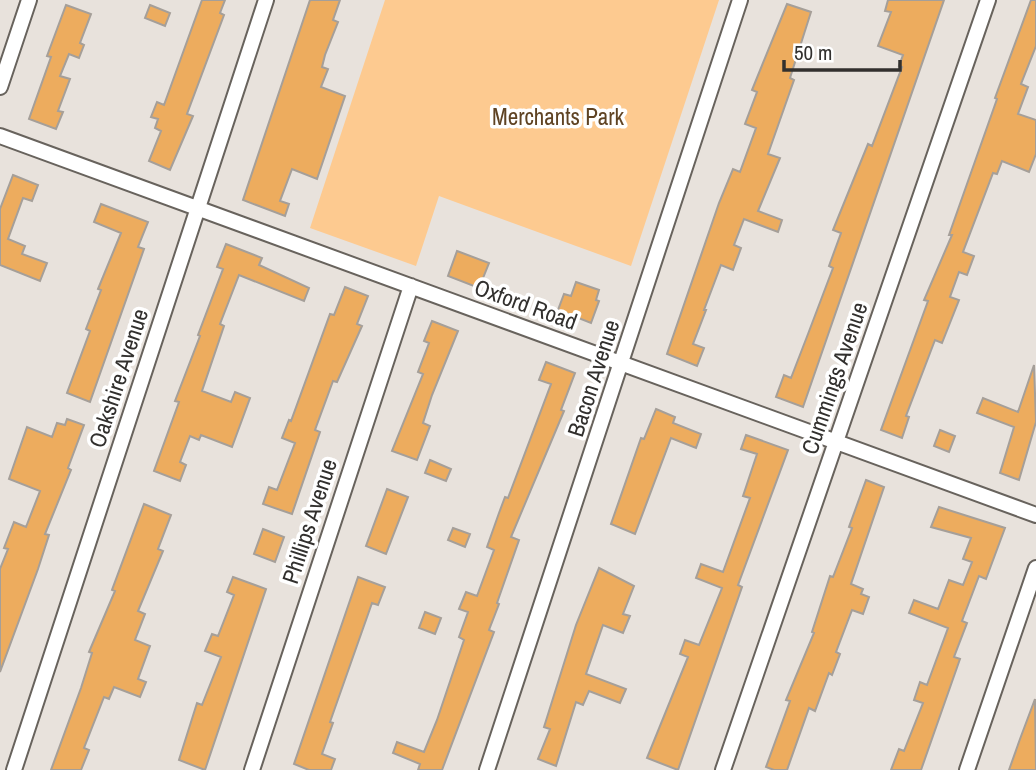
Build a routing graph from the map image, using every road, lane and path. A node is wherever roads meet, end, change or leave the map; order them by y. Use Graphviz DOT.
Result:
graph roads {
  1 [pos="29,0"];
  2 [pos="266,0"];
  3 [pos="740,0"];
  4 [pos="988,0"];
  5 [pos="0,87"];
  6 [pos="0,136"];
  7 [pos="198,208"];
  8 [pos="411,286"];
  9 [pos="621,363"];
  10 [pos="836,441"];
  11 [pos="1036,515"];
  12 [pos="1036,568"];
  13 [pos="14,770"];
  14 [pos="251,770"];
  15 [pos="487,770"];
  16 [pos="723,770"];
  17 [pos="967,770"];
  1 -- 5 [label="street"];
  2 -- 7 [label="street, Oakshire Avenue"];
  3 -- 9 [label="street, Bacon Avenue"];
  4 -- 10 [label="street, Cummings Avenue"];
  6 -- 7 [label="street, Oxford Road"];
  7 -- 8 [label="street, Oxford Road"];
  7 -- 13 [label="street, Oakshire Avenue"];
  8 -- 9 [label="street, Oxford Road"];
  8 -- 14 [label="street, Phillips Avenue"];
  9 -- 10 [label="street, Oxford Road"];
  9 -- 15 [label="street, Bacon Avenue"];
  10 -- 11 [label="street, Oxford Road"];
  10 -- 16 [label="street, Cummings Avenue"];
  12 -- 17 [label="street"];
}
